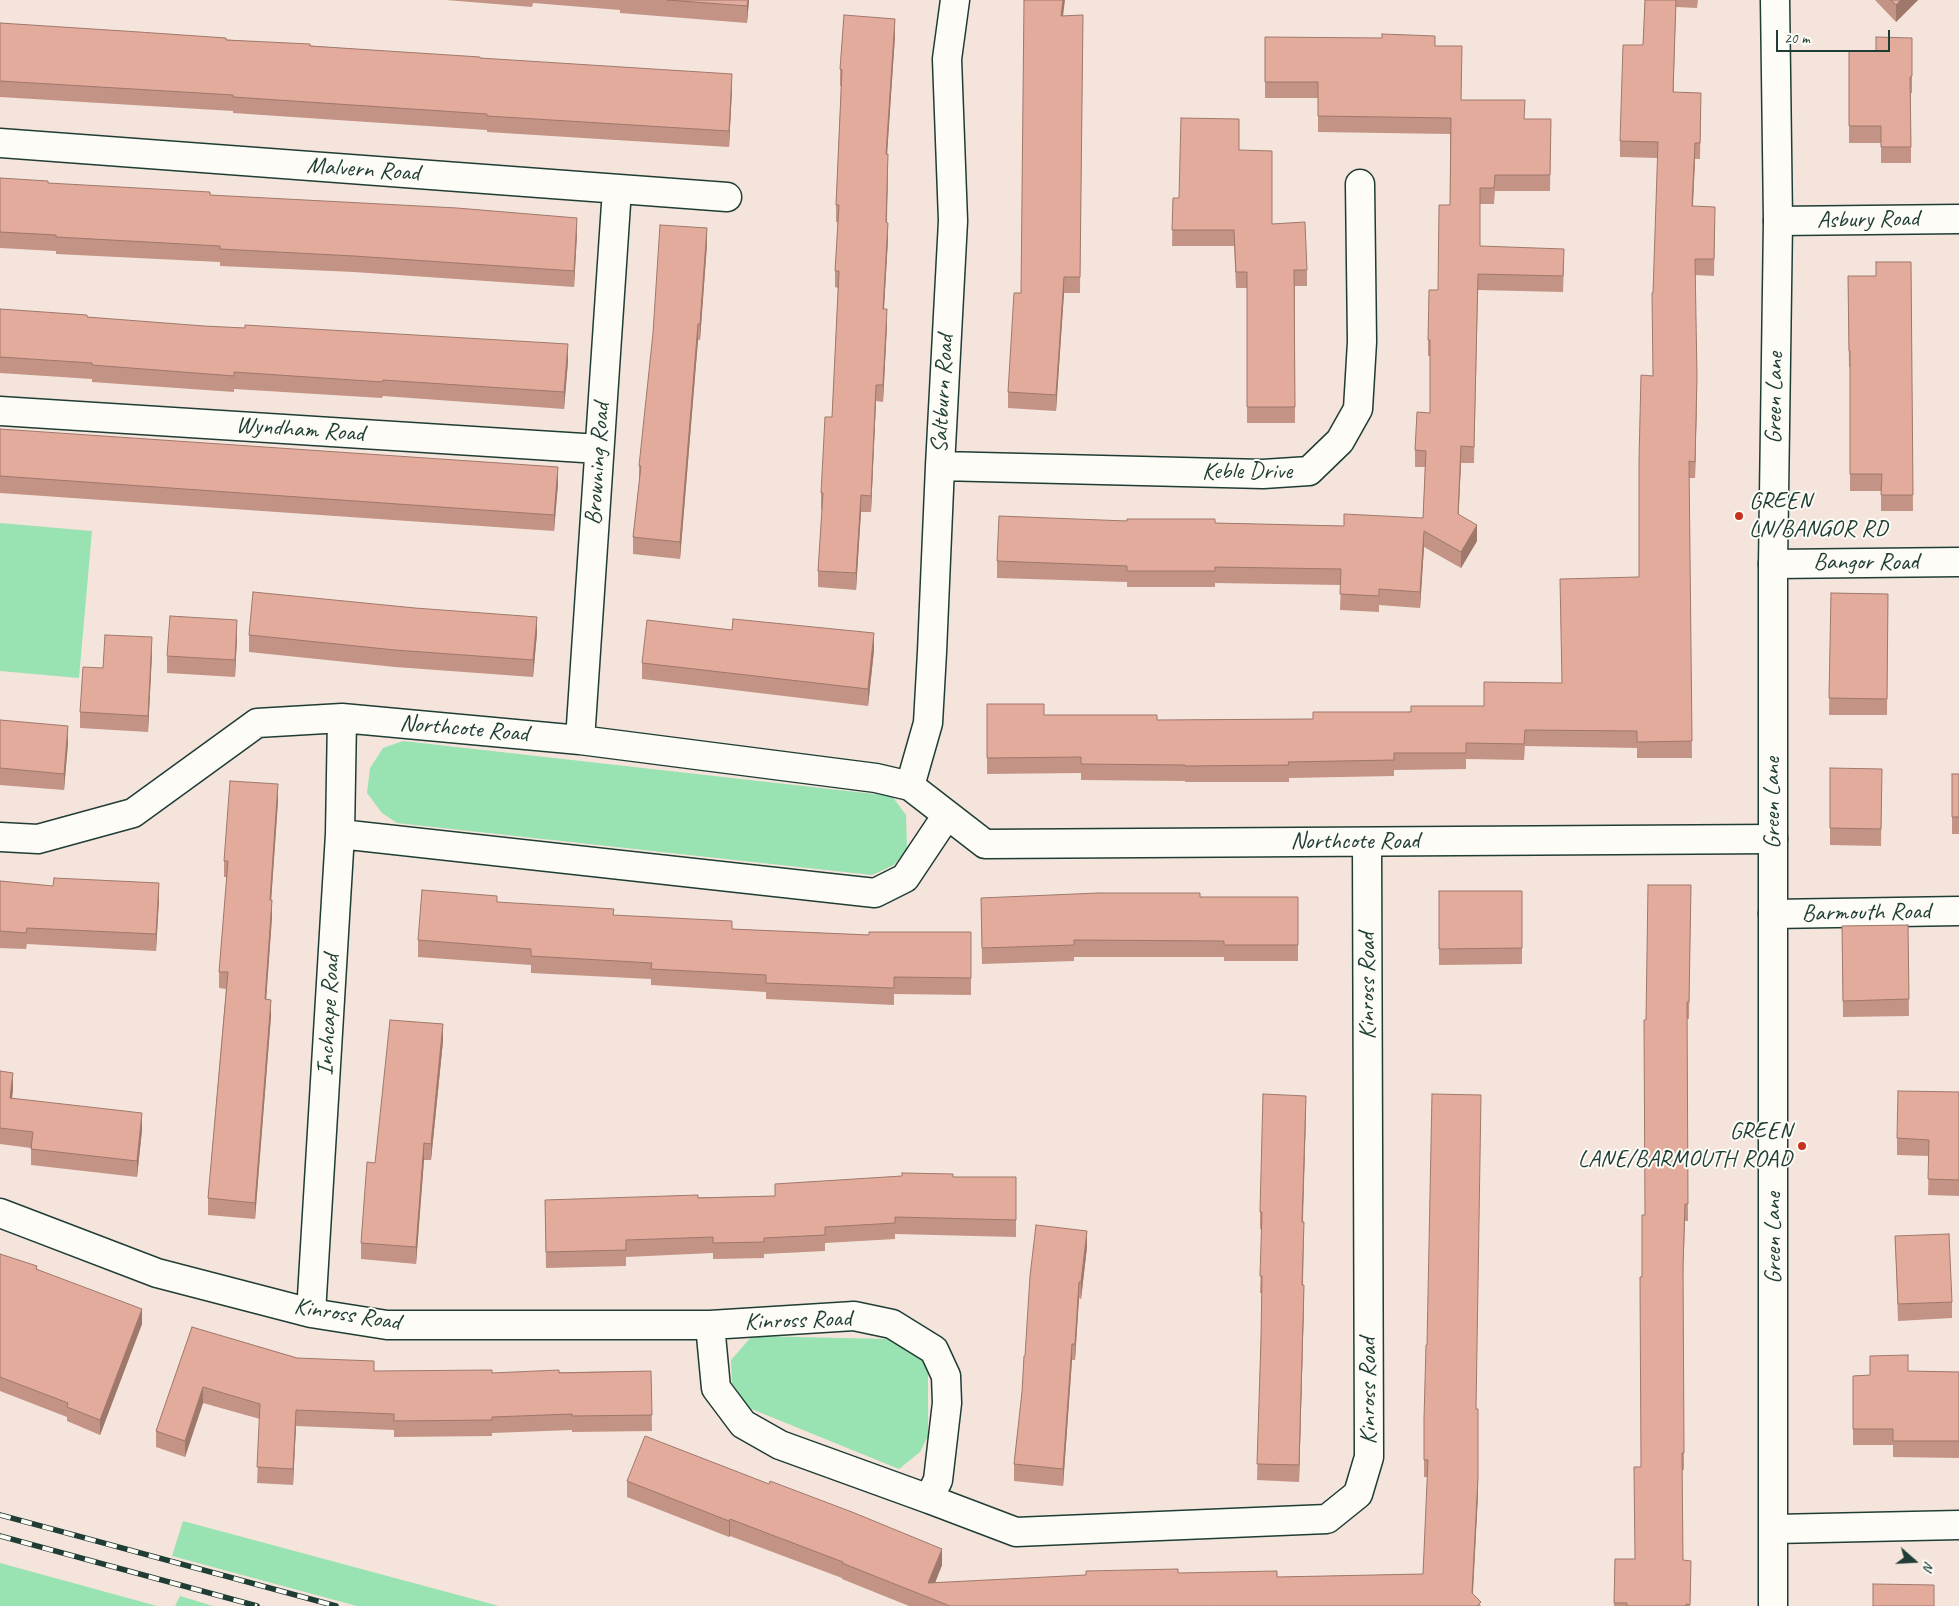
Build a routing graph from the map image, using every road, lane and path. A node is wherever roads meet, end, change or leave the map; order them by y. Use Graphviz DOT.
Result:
graph roads {
  1 [pos="954,0"];
  2 [pos="1775,0"];
  3 [pos="0,144"];
  4 [pos="1360,184"];
  5 [pos="617,189"];
  6 [pos="727,197"];
  7 [pos="1959,219"];
  8 [pos="1778,221"];
  9 [pos="0,411"];
  10 [pos="599,449"];
  11 [pos="940,466"];
  12 [pos="1959,562"];
  13 [pos="1773,564"];
  14 [pos="342,718"];
  15 [pos="580,740"];
  16 [pos="910,786"];
  17 [pos="947,815"];
  18 [pos="340,834"];
  19 [pos="0,837"];
  20 [pos="1773,839"];
  21 [pos="1367,842"];
  22 [pos="1959,912"];
  23 [pos="1773,914"];
  24 [pos="0,1213"];
  25 [pos="311,1313"];
  26 [pos="710,1325"];
  27 [pos="929,1499"];
  28 [pos="1959,1525"];
  29 [pos="1774,1529"];
  30 [pos="1773,1606"];
  1 -- 11 [label="street, Saltburn Road"];
  2 -- 8 [label="street, Green Lane"];
  3 -- 5 [label="street, Malvern Road"];
  4 -- 11 [label="street, Keble Drive"];
  5 -- 6 [label="street, Malvern Road"];
  5 -- 10 [label="street, Browning Road"];
  7 -- 8 [label="street, Asbury Road"];
  8 -- 13 [label="street, Green Lane"];
  9 -- 10 [label="street, Wyndham Road"];
  10 -- 15 [label="street, Browning Road"];
  11 -- 16 [label="street, Saltburn Road"];
  12 -- 13 [label="street, Bangor Road"];
  13 -- 20 [label="street, Green Lane"];
  14 -- 15 [label="street, Northcote Road"];
  14 -- 18 [label="street, Inchcape Road"];
  14 -- 19 [label="street, Northcote Road"];
  15 -- 16 [label="street, Northcote Road"];
  16 -- 17 [label="street, Northcote Road"];
  17 -- 18 [label="street"];
  17 -- 21 [label="street, Northcote Road"];
  18 -- 25 [label="street, Inchcape Road"];
  20 -- 21 [label="street, Northcote Road"];
  20 -- 23 [label="street, Green Lane"];
  21 -- 27 [label="street, Kinross Road"];
  22 -- 23 [label="street, Barmouth Road"];
  23 -- 29 [label="street, Green Lane"];
  24 -- 25 [label="street, Kinross Road"];
  25 -- 26 [label="street, Kinross Road"];
  26 -- 27 [label="street, Kinross Road"];
  26 -- 27 [label="street, Kinross Road"];
  28 -- 29 [label="street"];
  29 -- 30 [label="street, Green Lane"];
}
